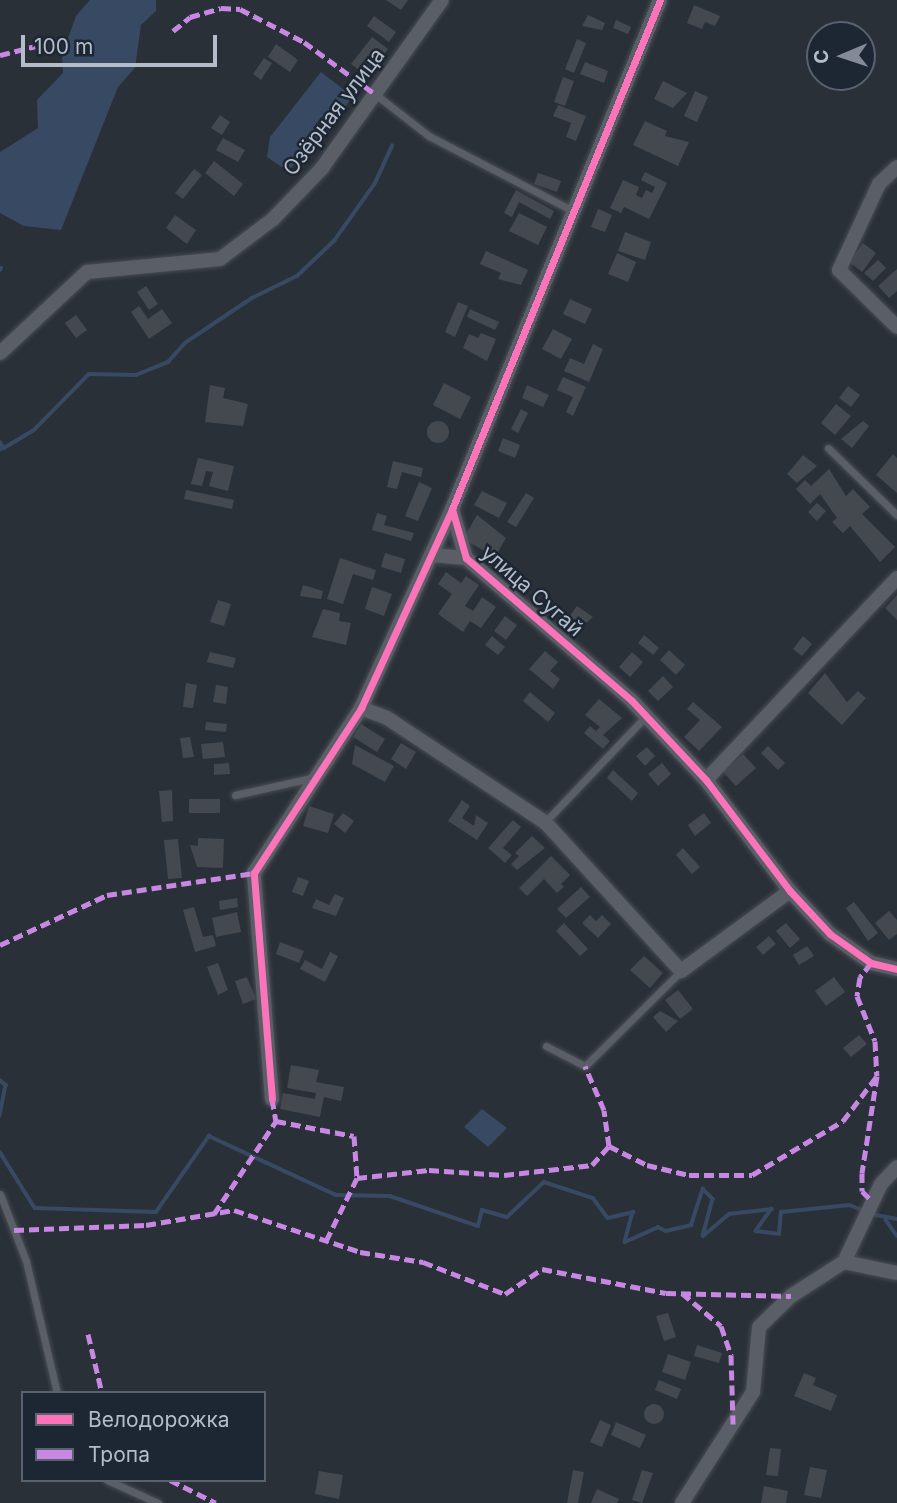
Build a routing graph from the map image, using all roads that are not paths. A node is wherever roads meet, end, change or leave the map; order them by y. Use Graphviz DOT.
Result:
graph roads {
  1 [pos="442,0"];
  2 [pos="660,0"];
  3 [pos="375,94"];
  4 [pos="897,167"];
  5 [pos="573,211"];
  6 [pos="897,327"];
  7 [pos="0,352"];
  8 [pos="828,448"];
  9 [pos="452,509"];
  10 [pos="897,515"];
  11 [pos="431,555"];
  12 [pos="466,558"];
  13 [pos="897,578"];
  14 [pos="361,708"];
  15 [pos="646,716"];
  16 [pos="311,778"];
  17 [pos="706,780"];
  18 [pos="235,795"];
  19 [pos="545,822"];
  20 [pos="790,891"];
  21 [pos="897,969"];
  22 [pos="681,971"];
  23 [pos="546,1046"];
  24 [pos="272,1100"];
  25 [pos="897,1167"];
  26 [pos="0,1194"];
  27 [pos="844,1262"];
  28 [pos="897,1273"];
  29 [pos="57,1391"];
  30 [pos="111,1482"];
  31 [pos="158,1503"];
  32 [pos="682,1503"];
  1 -- 3 [label="street, Озёрная улица"];
  2 -- 5 [label="street"];
  3 -- 5 [label="lane"];
  3 -- 7 [label="street, Озёрная улица"];
  4 -- 6 [label="street"];
  5 -- 9 [label="street"];
  8 -- 10 [label="lane"];
  9 -- 11 [label="street"];
  9 -- 12 [label="street, улица Сугай"];
  11 -- 12 [label="street"];
  11 -- 14 [label="street"];
  12 -- 15 [label="street, улица Сугай"];
  13 -- 17 [label="street"];
  14 -- 16 [label="street"];
  14 -- 19 [label="street"];
  15 -- 17 [label="street, улица Сугай"];
  15 -- 19 [label="lane"];
  16 -- 18 [label="lane"];
  16 -- 24 [label="street"];
  17 -- 20 [label="street, улица Сугай"];
  19 -- 22 [label="street"];
  20 -- 21 [label="street, улица Сугай"];
  20 -- 22 [label="street"];
  22 -- 23 [label="lane"];
  25 -- 27 [label="street"];
  26 -- 29 [label="lane"];
  27 -- 28 [label="street"];
  27 -- 32 [label="street"];
  30 -- 31 [label="lane"];
}
